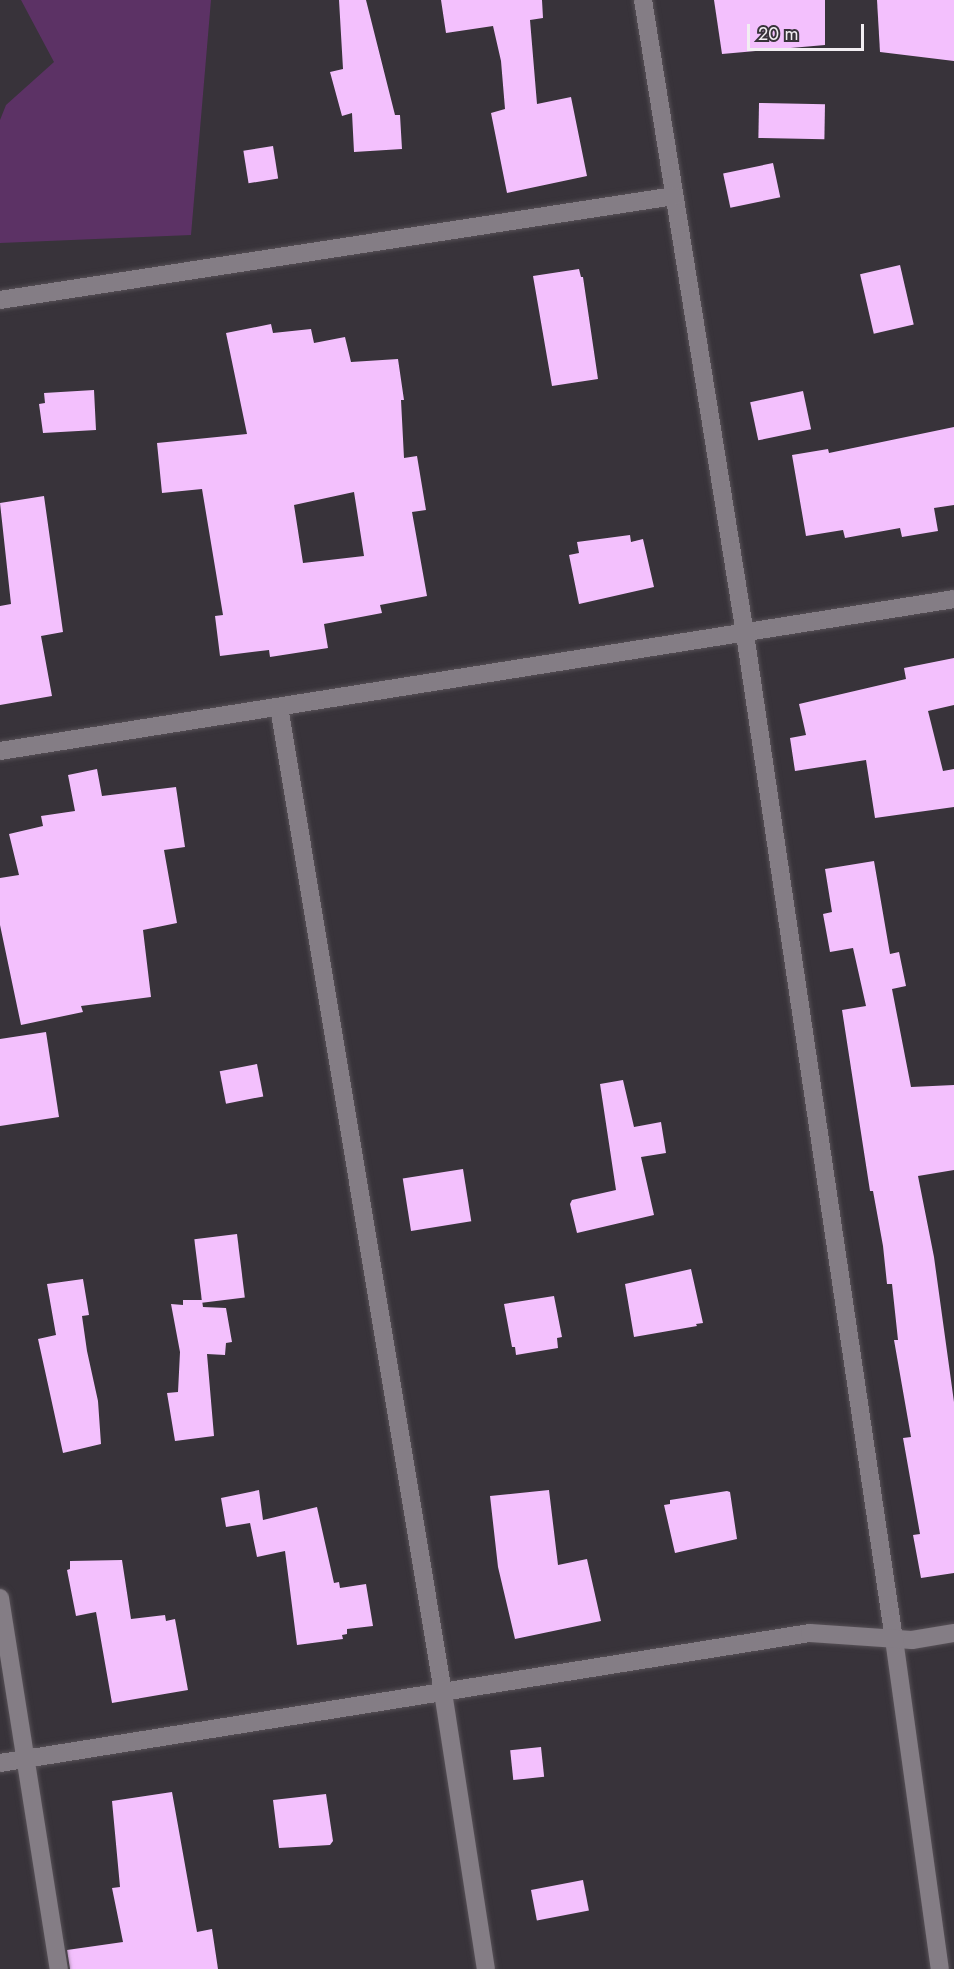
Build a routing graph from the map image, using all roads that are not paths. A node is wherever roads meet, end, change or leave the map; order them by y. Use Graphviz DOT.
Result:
graph roads {
  1 [pos="643,0"];
  2 [pos="674,196"];
  3 [pos="0,300"];
  4 [pos="954,599"];
  5 [pos="745,634"];
  6 [pos="279,707"];
  7 [pos="0,751"];
  8 [pos="0,1598"];
  9 [pos="954,1633"];
  10 [pos="894,1639"];
  11 [pos="443,1692"];
  12 [pos="26,1759"];
  13 [pos="0,1763"];
  14 [pos="59,1969"];
  15 [pos="486,1969"];
  16 [pos="940,1969"];
  1 -- 2 [label="street"];
  2 -- 3 [label="street"];
  2 -- 5 [label="street"];
  4 -- 5 [label="street"];
  5 -- 6 [label="street"];
  5 -- 10 [label="street"];
  6 -- 7 [label="street"];
  6 -- 11 [label="street"];
  8 -- 12 [label="street"];
  9 -- 10 [label="street"];
  10 -- 11 [label="street"];
  10 -- 16 [label="street"];
  11 -- 12 [label="street"];
  11 -- 15 [label="street"];
  12 -- 13 [label="street"];
  12 -- 14 [label="street"];
}
